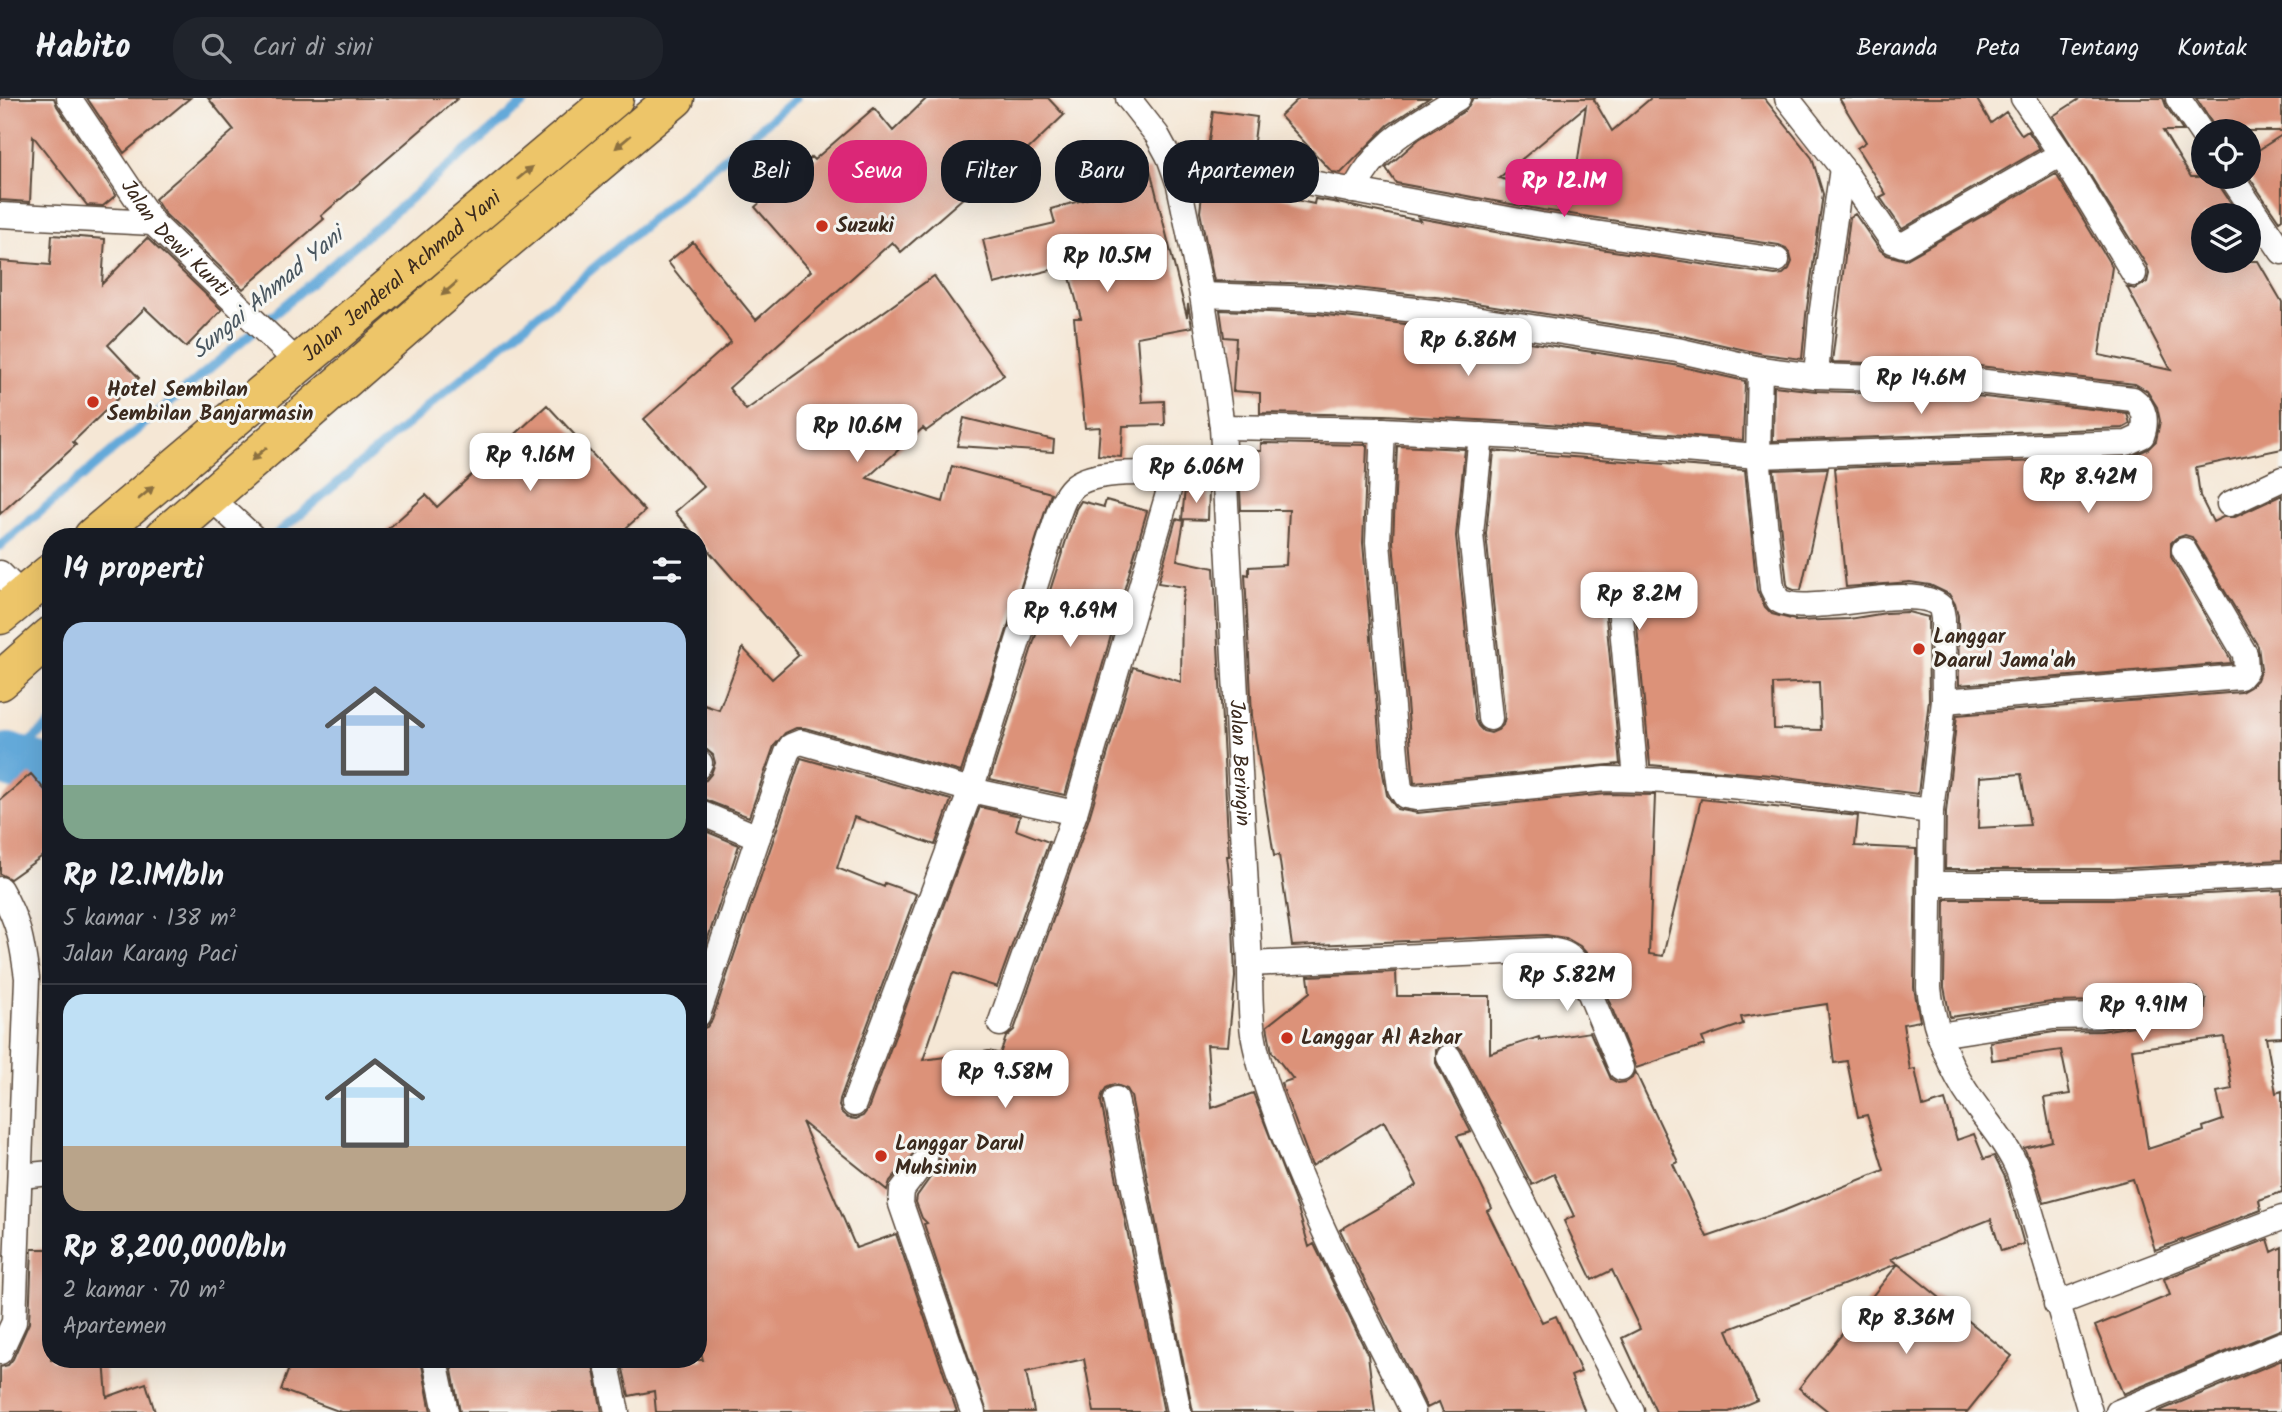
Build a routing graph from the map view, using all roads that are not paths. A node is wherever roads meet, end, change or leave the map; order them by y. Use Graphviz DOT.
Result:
graph roads {
  1 [pos="69,98"];
  2 [pos="614,98"];
  3 [pos="675,98"];
  4 [pos="1128,98"];
  5 [pos="1458,98"];
  6 [pos="1787,98"];
  7 [pos="2023,98"];
  8 [pos="2178,98"];
  9 [pos="2192,119"];
  10 [pos="1163,146"];
  11 [pos="2061,154"];
  12 [pos="1842,168"];
  13 [pos="1319,185"];
  14 [pos="2239,189"];
  15 [pos="1353,191"];
  16 [pos="1183,203"];
  17 [pos="0,215"];
  18 [pos="153,223"];
  19 [pos="2282,252"];
  20 [pos="1777,260"];
  21 [pos="2134,274"];
  22 [pos="1202,295"];
  23 [pos="299,364"];
  24 [pos="1760,369"];
  25 [pos="1816,376"];
  26 [pos="1222,427"];
  27 [pos="1383,430"];
  28 [pos="1481,435"];
  29 [pos="1758,456"];
  30 [pos="1223,466"];
  31 [pos="1174,472"];
  32 [pos="2282,479"];
  33 [pos="210,497"];
  34 [pos="2229,504"];
  35 [pos="104,528"];
  36 [pos="174,528"];
  37 [pos="243,528"];
  38 [pos="2184,550"];
  39 [pos="1619,595"];
  40 [pos="42,644"];
  41 [pos="0,681"];
  42 [pos="1944,701"];
  43 [pos="1490,718"];
  44 [pos="1636,779"];
  45 [pos="971,790"];
  46 [pos="1931,811"];
  47 [pos="1075,813"];
  48 [pos="707,816"];
  49 [pos="758,837"];
  50 [pos="2282,875"];
  51 [pos="1930,884"];
  52 [pos="0,889"];
  53 [pos="1250,964"];
  54 [pos="707,987"];
  55 [pos="2191,1002"];
  56 [pos="1000,1024"];
  57 [pos="1939,1035"];
  58 [pos="1449,1057"];
  59 [pos="1620,1068"];
  60 [pos="1116,1099"];
  61 [pos="854,1104"];
  62 [pos="925,1160"];
  63 [pos="42,1174"];
  64 [pos="20,1175"];
  65 [pos="2282,1218"];
  66 [pos="2056,1304"];
  67 [pos="2282,1344"];
  68 [pos="0,1352"];
  69 [pos="437,1368"];
  70 [pos="608,1368"];
  71 [pos="446,1412"];
  72 [pos="617,1412"];
  73 [pos="973,1412"];
  74 [pos="1179,1412"];
  75 [pos="1413,1412"];
  76 [pos="1632,1412"];
  77 [pos="2090,1412"];
  78 [pos="2118,1412"];
  1 -- 18 [label="street, Jalan Dewi Kunti"];
  23 -- 2 [label="highway, Jalan Jenderal Achmad Yani, one-way"];
  3 -- 33 [label="highway, Jalan Jenderal Achmad Yani, one-way"];
  4 -- 10 [label="street, Jalan Beringin"];
  5 -- 15 [label="street"];
  6 -- 12 [label="street"];
  7 -- 11 [label="street"];
  8 -- 9 [label="street"];
  11 -- 12 [label="street"];
  11 -- 21 [label="street"];
  12 -- 25 [label="street"];
  13 -- 15 [label="street"];
  14 -- 19 [label="street"];
  15 -- 20 [label="street"];
  16 -- 22 [label="street, Jalan Beringin"];
  17 -- 18 [label="street"];
  18 -- 23 [label="street, Jalan Dewi Kunti"];
  22 -- 24 [label="street"];
  22 -- 26 [label="street, Jalan Beringin"];
  35 -- 23 [label="highway, Jalan Jenderal Achmad Yani, one-way"];
  24 -- 25 [label="street"];
  24 -- 29 [label="street"];
  25 -- 29 [label="street"];
  26 -- 27 [label="street"];
  26 -- 30 [label="street, Jalan Beringin"];
  27 -- 28 [label="street"];
  27 -- 44 [label="street"];
  28 -- 29 [label="street"];
  28 -- 43 [label="street"];
  29 -- 42 [label="street"];
  30 -- 31 [label="street"];
  30 -- 53 [label="street, Jalan Beringin"];
  31 -- 45 [label="street"];
  31 -- 47 [label="street"];
  32 -- 34 [label="street"];
  33 -- 36 [label="highway, Jalan Jenderal Achmad Yani"];
  33 -- 37 [label="street"];
  38 -- 42 [label="street"];
  39 -- 44 [label="street"];
  40 -- 41 [label="highway"];
  42 -- 46 [label="street"];
  44 -- 46 [label="street"];
  45 -- 47 [label="street"];
  45 -- 49 [label="street"];
  45 -- 61 [label="street"];
  46 -- 51 [label="street"];
  47 -- 56 [label="street"];
  48 -- 49 [label="street"];
  49 -- 54 [label="street"];
  50 -- 51 [label="street"];
  51 -- 57 [label="street"];
  52 -- 64 [label="street"];
  53 -- 59 [label="street"];
  53 -- 75 [label="street, Jalan Beringin"];
  55 -- 57 [label="street"];
  57 -- 66 [label="street"];
  58 -- 76 [label="street"];
  60 -- 74 [label="street"];
  62 -- 73 [label="street"];
  63 -- 64 [label="street"];
  64 -- 68 [label="street"];
  65 -- 66 [label="street"];
  66 -- 77 [label="street"];
  67 -- 78 [label="street"];
  69 -- 71 [label="street"];
  70 -- 72 [label="street"];
}
